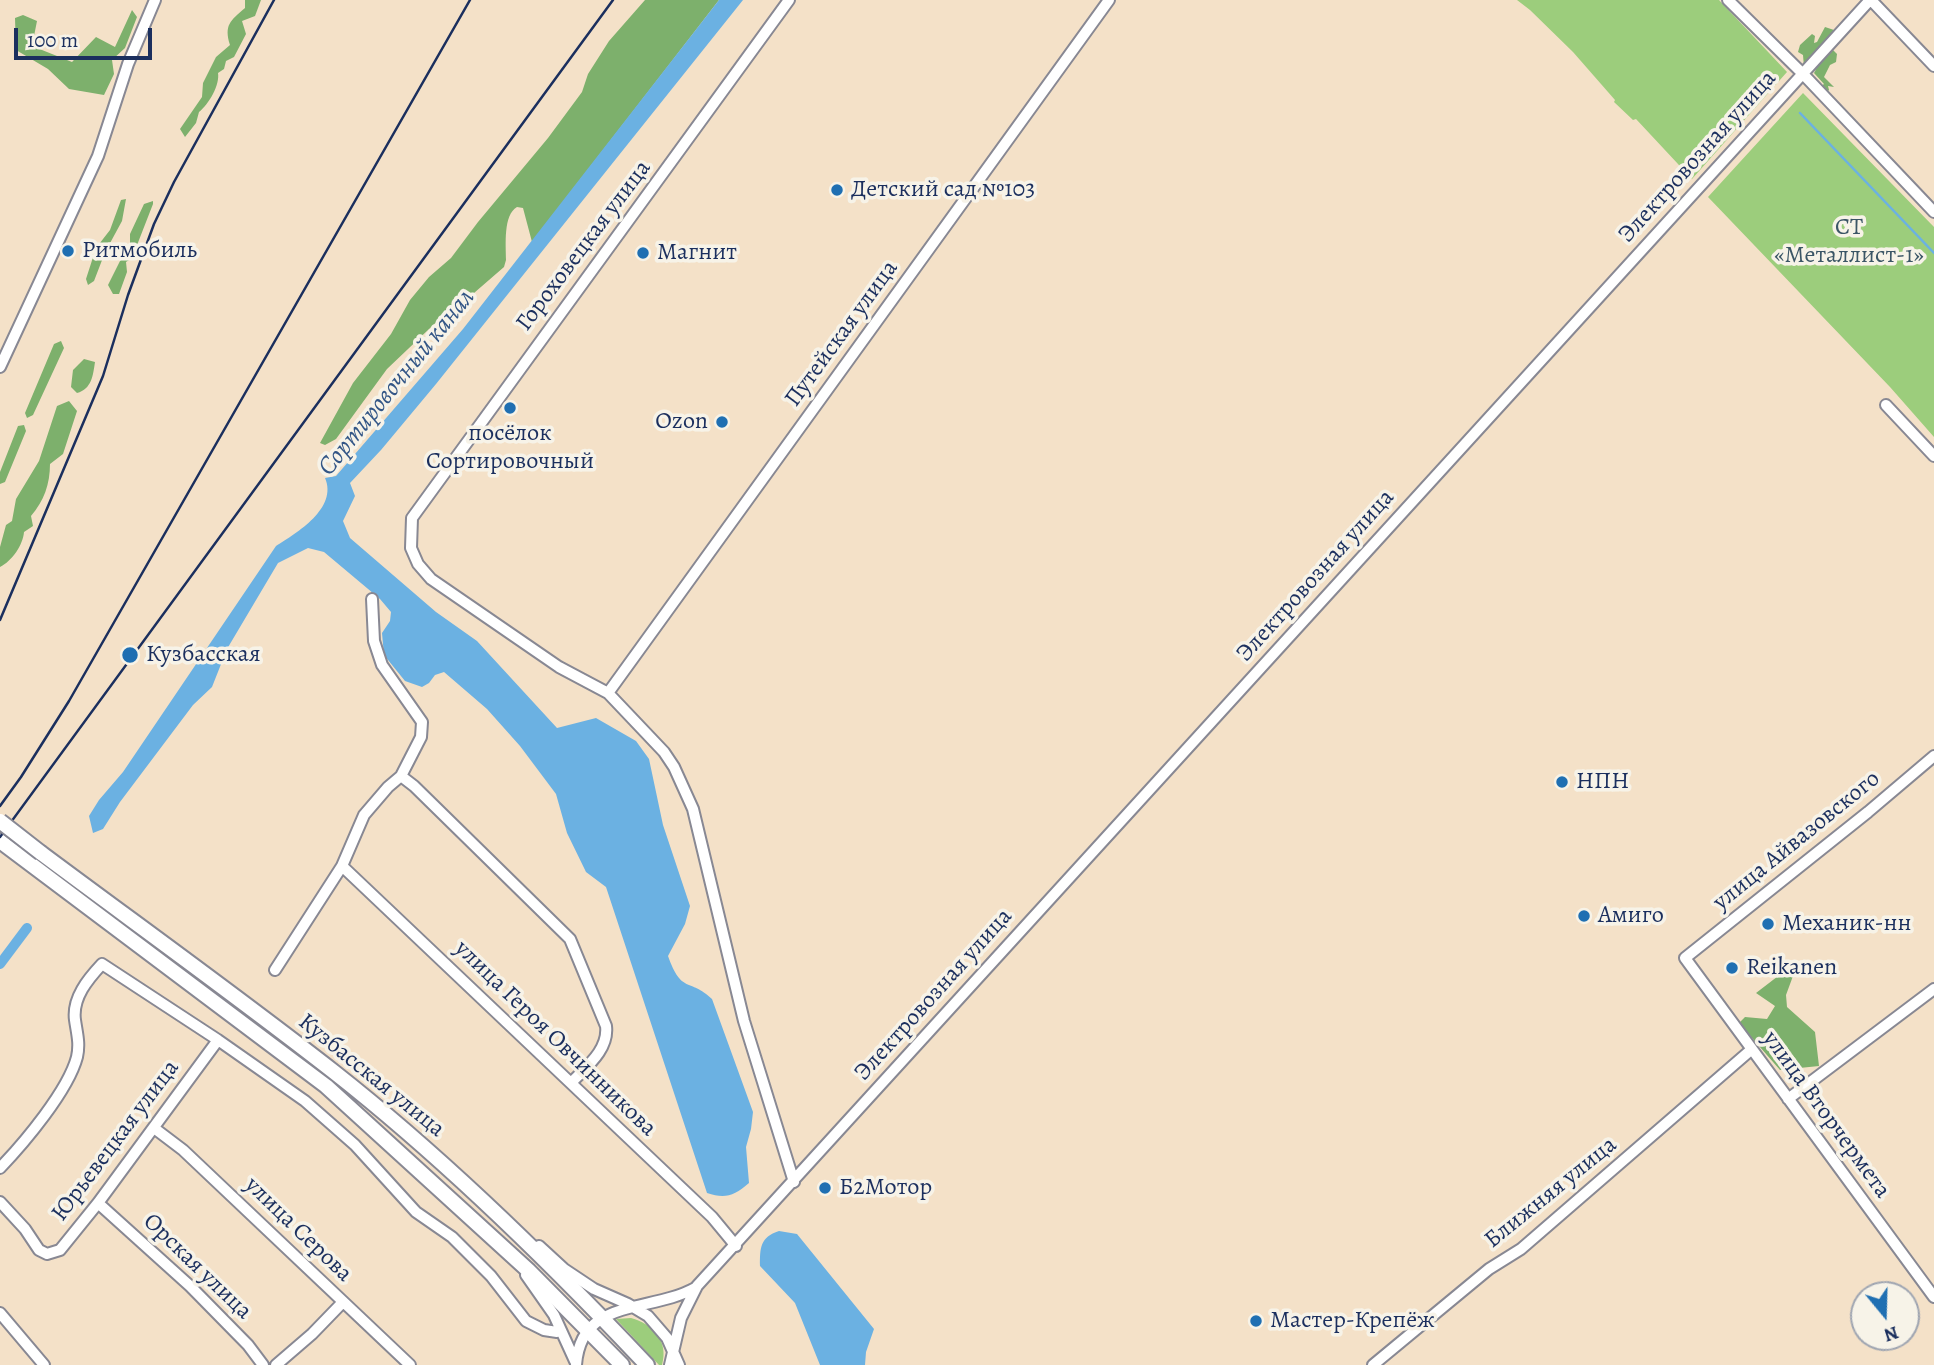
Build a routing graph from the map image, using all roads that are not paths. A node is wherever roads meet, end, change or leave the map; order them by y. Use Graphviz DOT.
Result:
graph roads {
  1 [pos="155,0"];
  2 [pos="789,0"];
  3 [pos="1108,0"];
  4 [pos="1728,0"];
  5 [pos="1870,0"];
  6 [pos="1934,66"];
  7 [pos="1803,74"];
  8 [pos="1934,212"];
  9 [pos="0,367"];
  10 [pos="1886,405"];
  11 [pos="1934,456"];
  12 [pos="372,598"];
  13 [pos="608,693"];
  14 [pos="1934,756"];
  15 [pos="401,776"];
  16 [pos="0,821"];
  17 [pos="0,841"];
  18 [pos="37,859"];
  19 [pos="342,866"];
  20 [pos="1685,958"];
  21 [pos="275,970"];
  22 [pos="1934,989"];
  23 [pos="218,1040"];
  24 [pos="1752,1049"];
  25 [pos="571,1083"];
  26 [pos="1787,1099"];
  27 [pos="154,1128"];
  28 [pos="0,1168"];
  29 [pos="794,1182"];
  30 [pos="0,1202"];
  31 [pos="98,1203"];
  32 [pos="513,1231"];
  33 [pos="499,1244"];
  34 [pos="736,1246"];
  35 [pos="697,1286"];
  36 [pos="1934,1297"];
  37 [pos="343,1302"];
  38 [pos="635,1308"];
  39 [pos="0,1313"];
  40 [pos="602,1317"];
  41 [pos="588,1328"];
  42 [pos="561,1331"];
  43 [pos="673,1350"];
  44 [pos="577,1364"];
  45 [pos="44,1365"];
  46 [pos="263,1365"];
  47 [pos="276,1365"];
  48 [pos="410,1365"];
  49 [pos="622,1365"];
  50 [pos="647,1365"];
  51 [pos="670,1365"];
  52 [pos="679,1365"];
  53 [pos="1373,1365"];
  1 -- 9 [label="street"];
  2 -- 13 [label="street, Гороховецкая улица"];
  3 -- 13 [label="street, Путейская улица"];
  4 -- 7 [label="street"];
  5 -- 6 [label="street"];
  5 -- 7 [label="street, Электровозная улица"];
  7 -- 8 [label="street"];
  7 -- 29 [label="street, Электровозная улица"];
  10 -- 11 [label="street"];
  12 -- 15 [label="street"];
  13 -- 29 [label="street"];
  14 -- 20 [label="street, улица Айвазовского"];
  15 -- 19 [label="street"];
  15 -- 25 [label="street"];
  16 -- 18 [label="main road, bridge"];
  17 -- 18 [label="main road"];
  18 -- 32 [label="main road, Кузбасская улица"];
  18 -- 33 [label="main road, Кузбасская улица"];
  19 -- 21 [label="street"];
  19 -- 25 [label="street, улица Героя Овчинникова"];
  20 -- 24 [label="street, улица Вторчермета"];
  22 -- 26 [label="street"];
  23 -- 27 [label="street, Юрьевецкая улица"];
  23 -- 28 [label="street"];
  23 -- 42 [label="street"];
  24 -- 26 [label="street, улица Вторчермета"];
  24 -- 53 [label="street, Ближняя улица"];
  25 -- 34 [label="street, улица Героя Овчинникова"];
  26 -- 36 [label="street, улица Вторчермета"];
  27 -- 31 [label="street, Юрьевецкая улица"];
  27 -- 37 [label="street, улица Серова"];
  29 -- 34 [label="street, Электровозная улица"];
  30 -- 31 [label="street, Юрьевецкая улица"];
  31 -- 46 [label="street, Орская улица"];
  32 -- 38 [label="street"];
  32 -- 40 [label="main road, Кузбасская улица"];
  33 -- 41 [label="main road, Кузбасская улица"];
  33 -- 42 [label="street"];
  34 -- 35 [label="street, Электровозная улица"];
  35 -- 38 [label="street"];
  35 -- 43 [label="street"];
  37 -- 47 [label="street"];
  37 -- 48 [label="street, улица Серова"];
  38 -- 40 [label="street"];
  38 -- 43 [label="street"];
  39 -- 45 [label="street"];
  40 -- 41 [label="street"];
  40 -- 50 [label="main road, Кузбасская улица"];
  41 -- 44 [label="street"];
  41 -- 49 [label="main road, Кузбасская улица"];
  42 -- 44 [label="street"];
  43 -- 51 [label="street"];
  43 -- 52 [label="street"];
}
